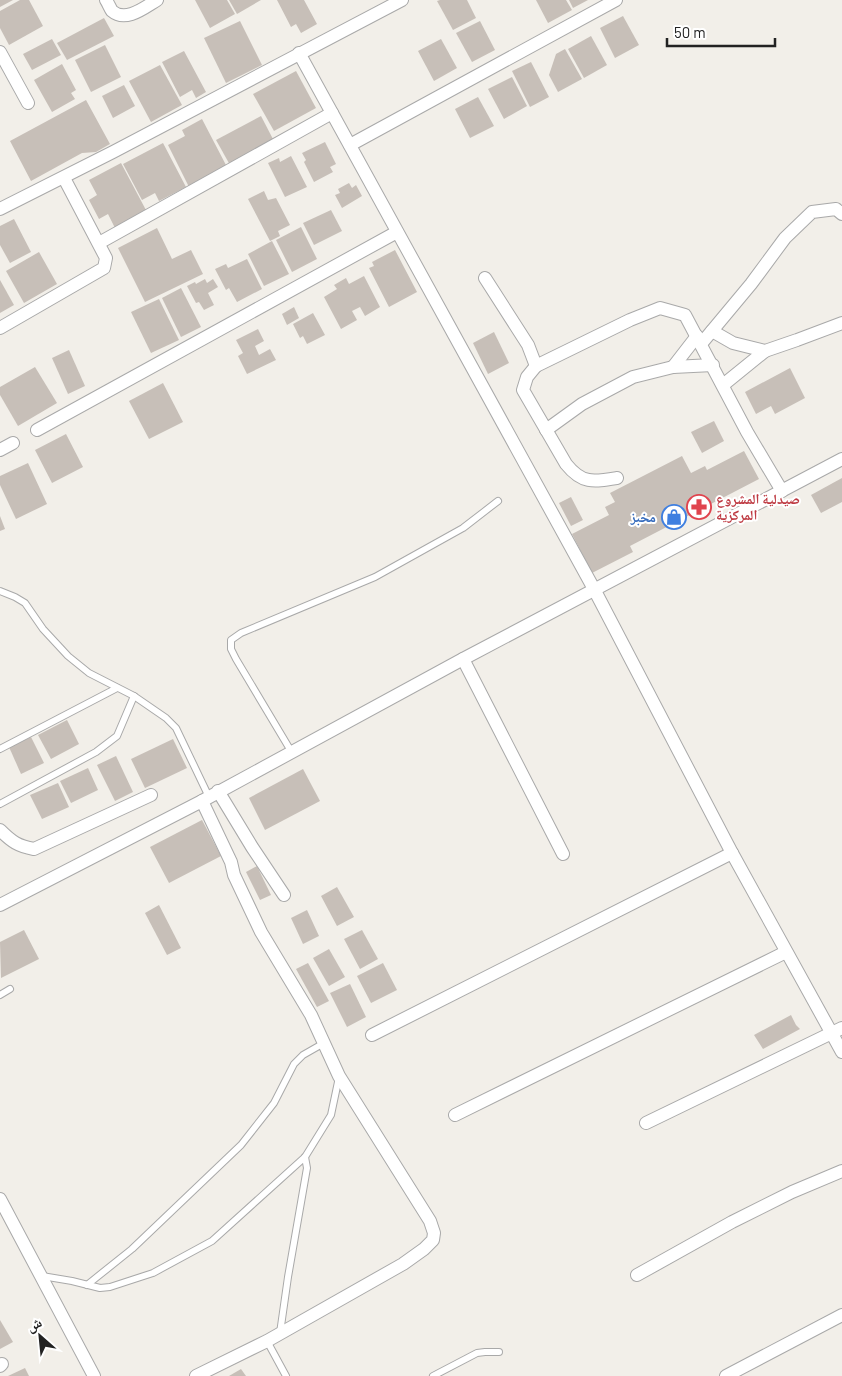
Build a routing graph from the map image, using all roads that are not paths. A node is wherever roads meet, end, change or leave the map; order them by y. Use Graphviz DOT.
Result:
graph roads {
  1 [pos="106,0"];
  2 [pos="158,0"];
  3 [pos="402,0"];
  4 [pos="616,0"];
  5 [pos="0,52"];
  6 [pos="299,53"];
  7 [pos="28,103"];
  8 [pos="332,113"];
  9 [pos="350,146"];
  10 [pos="64,178"];
  11 [pos="0,209"];
  12 [pos="842,214"];
  13 [pos="397,232"];
  14 [pos="99,243"];
  15 [pos="485,278"];
  16 [pos="842,322"];
  17 [pos="0,328"];
  18 [pos="712,331"];
  19 [pos="699,340"];
  20 [pos="765,351"];
  21 [pos="713,365"];
  22 [pos="536,366"];
  23 [pos="673,366"];
  24 [pos="724,385"];
  25 [pos="37,430"];
  26 [pos="546,430"];
  27 [pos="13,443"];
  28 [pos="0,450"];
  29 [pos="842,459"];
  30 [pos="616,478"];
  31 [pos="782,491"];
  32 [pos="498,501"];
  33 [pos="594,590"];
  34 [pos="0,591"];
  35 [pos="463,659"];
  36 [pos="117,688"];
  37 [pos="134,696"];
  38 [pos="0,749"];
  39 [pos="291,751"];
  40 [pos="151,795"];
  41 [pos="210,796"];
  42 [pos="0,804"];
  43 [pos="0,830"];
  44 [pos="732,853"];
  45 [pos="563,854"];
  46 [pos="284,895"];
  47 [pos="0,905"];
  48 [pos="786,952"];
  49 [pos="10,989"];
  50 [pos="0,995"];
  51 [pos="837,1030"];
  52 [pos="372,1035"];
  53 [pos="324,1042"];
  54 [pos="842,1052"];
  55 [pos="340,1076"];
  56 [pos="455,1115"];
  57 [pos="646,1123"];
  58 [pos="305,1157"];
  59 [pos="842,1171"];
  60 [pos="0,1199"];
  61 [pos="638,1275"];
  62 [pos="41,1276"];
  63 [pos="87,1285"];
  64 [pos="842,1315"];
  65 [pos="280,1334"];
  66 [pos="267,1341"];
  67 [pos="499,1352"];
  68 [pos="94,1376"];
  69 [pos="196,1376"];
  70 [pos="286,1376"];
  71 [pos="433,1376"];
  72 [pos="726,1376"];
  1 -- 2 [label="street"];
  3 -- 6 [label="street"];
  4 -- 9 [label="street"];
  5 -- 7 [label="street"];
  6 -- 8 [label="street"];
  6 -- 10 [label="street"];
  8 -- 9 [label="street"];
  8 -- 14 [label="street"];
  9 -- 13 [label="street"];
  10 -- 11 [label="street"];
  10 -- 14 [label="street"];
  12 -- 18 [label="street"];
  13 -- 25 [label="street"];
  13 -- 33 [label="street"];
  14 -- 17 [label="street"];
  15 -- 22 [label="street"];
  16 -- 20 [label="street"];
  18 -- 19 [label="street"];
  18 -- 20 [label="street"];
  19 -- 21 [label="street"];
  19 -- 22 [label="street"];
  19 -- 23 [label="street"];
  20 -- 24 [label="street"];
  21 -- 23 [label="street"];
  21 -- 24 [label="street"];
  22 -- 26 [label="street"];
  23 -- 26 [label="street"];
  24 -- 31 [label="street"];
  26 -- 30 [label="street"];
  27 -- 28 [label="street"];
  29 -- 31 [label="street"];
  31 -- 33 [label="street"];
  32 -- 39 [label="lane"];
  33 -- 35 [label="street"];
  33 -- 44 [label="street"];
  34 -- 36 [label="lane"];
  35 -- 39 [label="street"];
  35 -- 45 [label="street"];
  36 -- 37 [label="lane"];
  36 -- 38 [label="lane"];
  37 -- 41 [label="lane"];
  37 -- 42 [label="lane"];
  39 -- 41 [label="street"];
  40 -- 43 [label="street"];
  41 -- 46 [label="street"];
  41 -- 47 [label="street"];
  41 -- 53 [label="street"];
  44 -- 48 [label="street"];
  44 -- 52 [label="street"];
  48 -- 51 [label="street"];
  48 -- 56 [label="street"];
  49 -- 50 [label="lane"];
  51 -- 54 [label="street"];
  51 -- 57 [label="street"];
  53 -- 55 [label="street"];
  53 -- 63 [label="lane"];
  55 -- 58 [label="lane"];
  55 -- 65 [label="street"];
  58 -- 63 [label="lane"];
  58 -- 65 [label="lane"];
  59 -- 61 [label="street"];
  60 -- 62 [label="street"];
  62 -- 63 [label="lane"];
  62 -- 68 [label="street"];
  64 -- 72 [label="street"];
  65 -- 66 [label="street"];
  66 -- 69 [label="street"];
  66 -- 70 [label="lane"];
  67 -- 71 [label="lane"];
}
